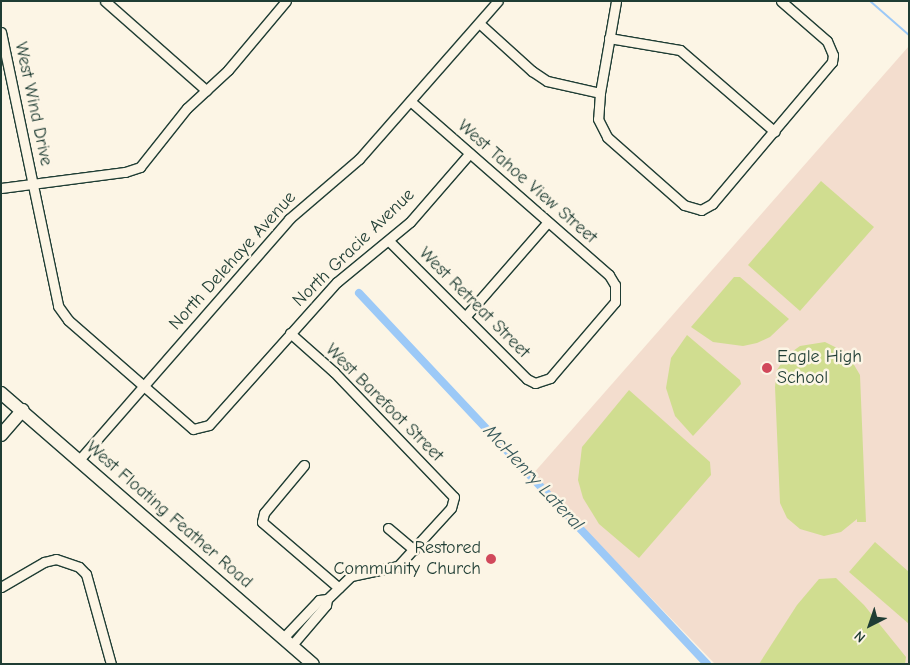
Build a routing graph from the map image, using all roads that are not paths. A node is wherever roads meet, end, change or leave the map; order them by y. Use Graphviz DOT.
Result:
graph roads {
  1 [pos="105,1"];
  2 [pos="286,1"];
  3 [pos="498,1"];
  4 [pos="616,1"];
  5 [pos="782,1"];
  6 [pos="479,23"];
  7 [pos="1,32"];
  8 [pos="609,38"];
  9 [pos="206,90"];
  10 [pos="600,93"];
  11 [pos="410,101"];
  12 [pos="775,132"];
  13 [pos="470,153"];
  14 [pos="33,184"];
  15 [pos="1,188"];
  16 [pos="548,222"];
  17 [pos="389,241"];
  18 [pos="465,317"];
  19 [pos="290,333"];
  20 [pos="540,383"];
  21 [pos="143,387"];
  22 [pos="1,392"];
  23 [pos="22,410"];
  24 [pos="199,430"];
  25 [pos="1,435"];
  26 [pos="79,460"];
  27 [pos="304,465"];
  28 [pos="388,528"];
  29 [pos="414,550"];
  30 [pos="1,587"];
  31 [pos="339,588"];
  32 [pos="288,642"];
  33 [pos="111,664"];
  34 [pos="313,664"];
  1 -- 9 [label="street"];
  2 -- 9 [label="street"];
  3 -- 6 [label="street, North Delehaye Avenue"];
  4 -- 8 [label="street"];
  5 -- 12 [label="street"];
  6 -- 10 [label="street"];
  6 -- 11 [label="street, North Delehaye Avenue"];
  7 -- 14 [label="street, West Wind Drive"];
  8 -- 10 [label="street"];
  8 -- 12 [label="street"];
  9 -- 14 [label="street"];
  10 -- 12 [label="street"];
  11 -- 13 [label="street, West Tahoe View Street"];
  11 -- 21 [label="street, North Delehaye Avenue"];
  13 -- 16 [label="street, West Tahoe View Street"];
  13 -- 17 [label="street, North Gracie Avenue"];
  14 -- 15 [label="street"];
  14 -- 21 [label="street, West Wind Drive"];
  16 -- 18 [label="street"];
  16 -- 20 [label="street, West Tahoe View Street"];
  17 -- 18 [label="street, West Retreat Street"];
  17 -- 19 [label="street, North Gracie Avenue"];
  18 -- 20 [label="street, West Retreat Street"];
  19 -- 24 [label="street, North Gracie Avenue"];
  19 -- 29 [label="street, West Barefoot Street"];
  21 -- 24 [label="street, West Wind Drive"];
  21 -- 26 [label="street, North Delehaye Avenue"];
  22 -- 23 [label="main road, West Floating Feather Road"];
  23 -- 25 [label="main road"];
  23 -- 26 [label="main road, West Floating Feather Road"];
  26 -- 32 [label="main road, West Floating Feather Road"];
  27 -- 31 [label="street"];
  28 -- 29 [label="street"];
  29 -- 31 [label="street"];
  30 -- 33 [label="street"];
  31 -- 32 [label="street"];
  32 -- 34 [label="main road, West Floating Feather Road"];
}
